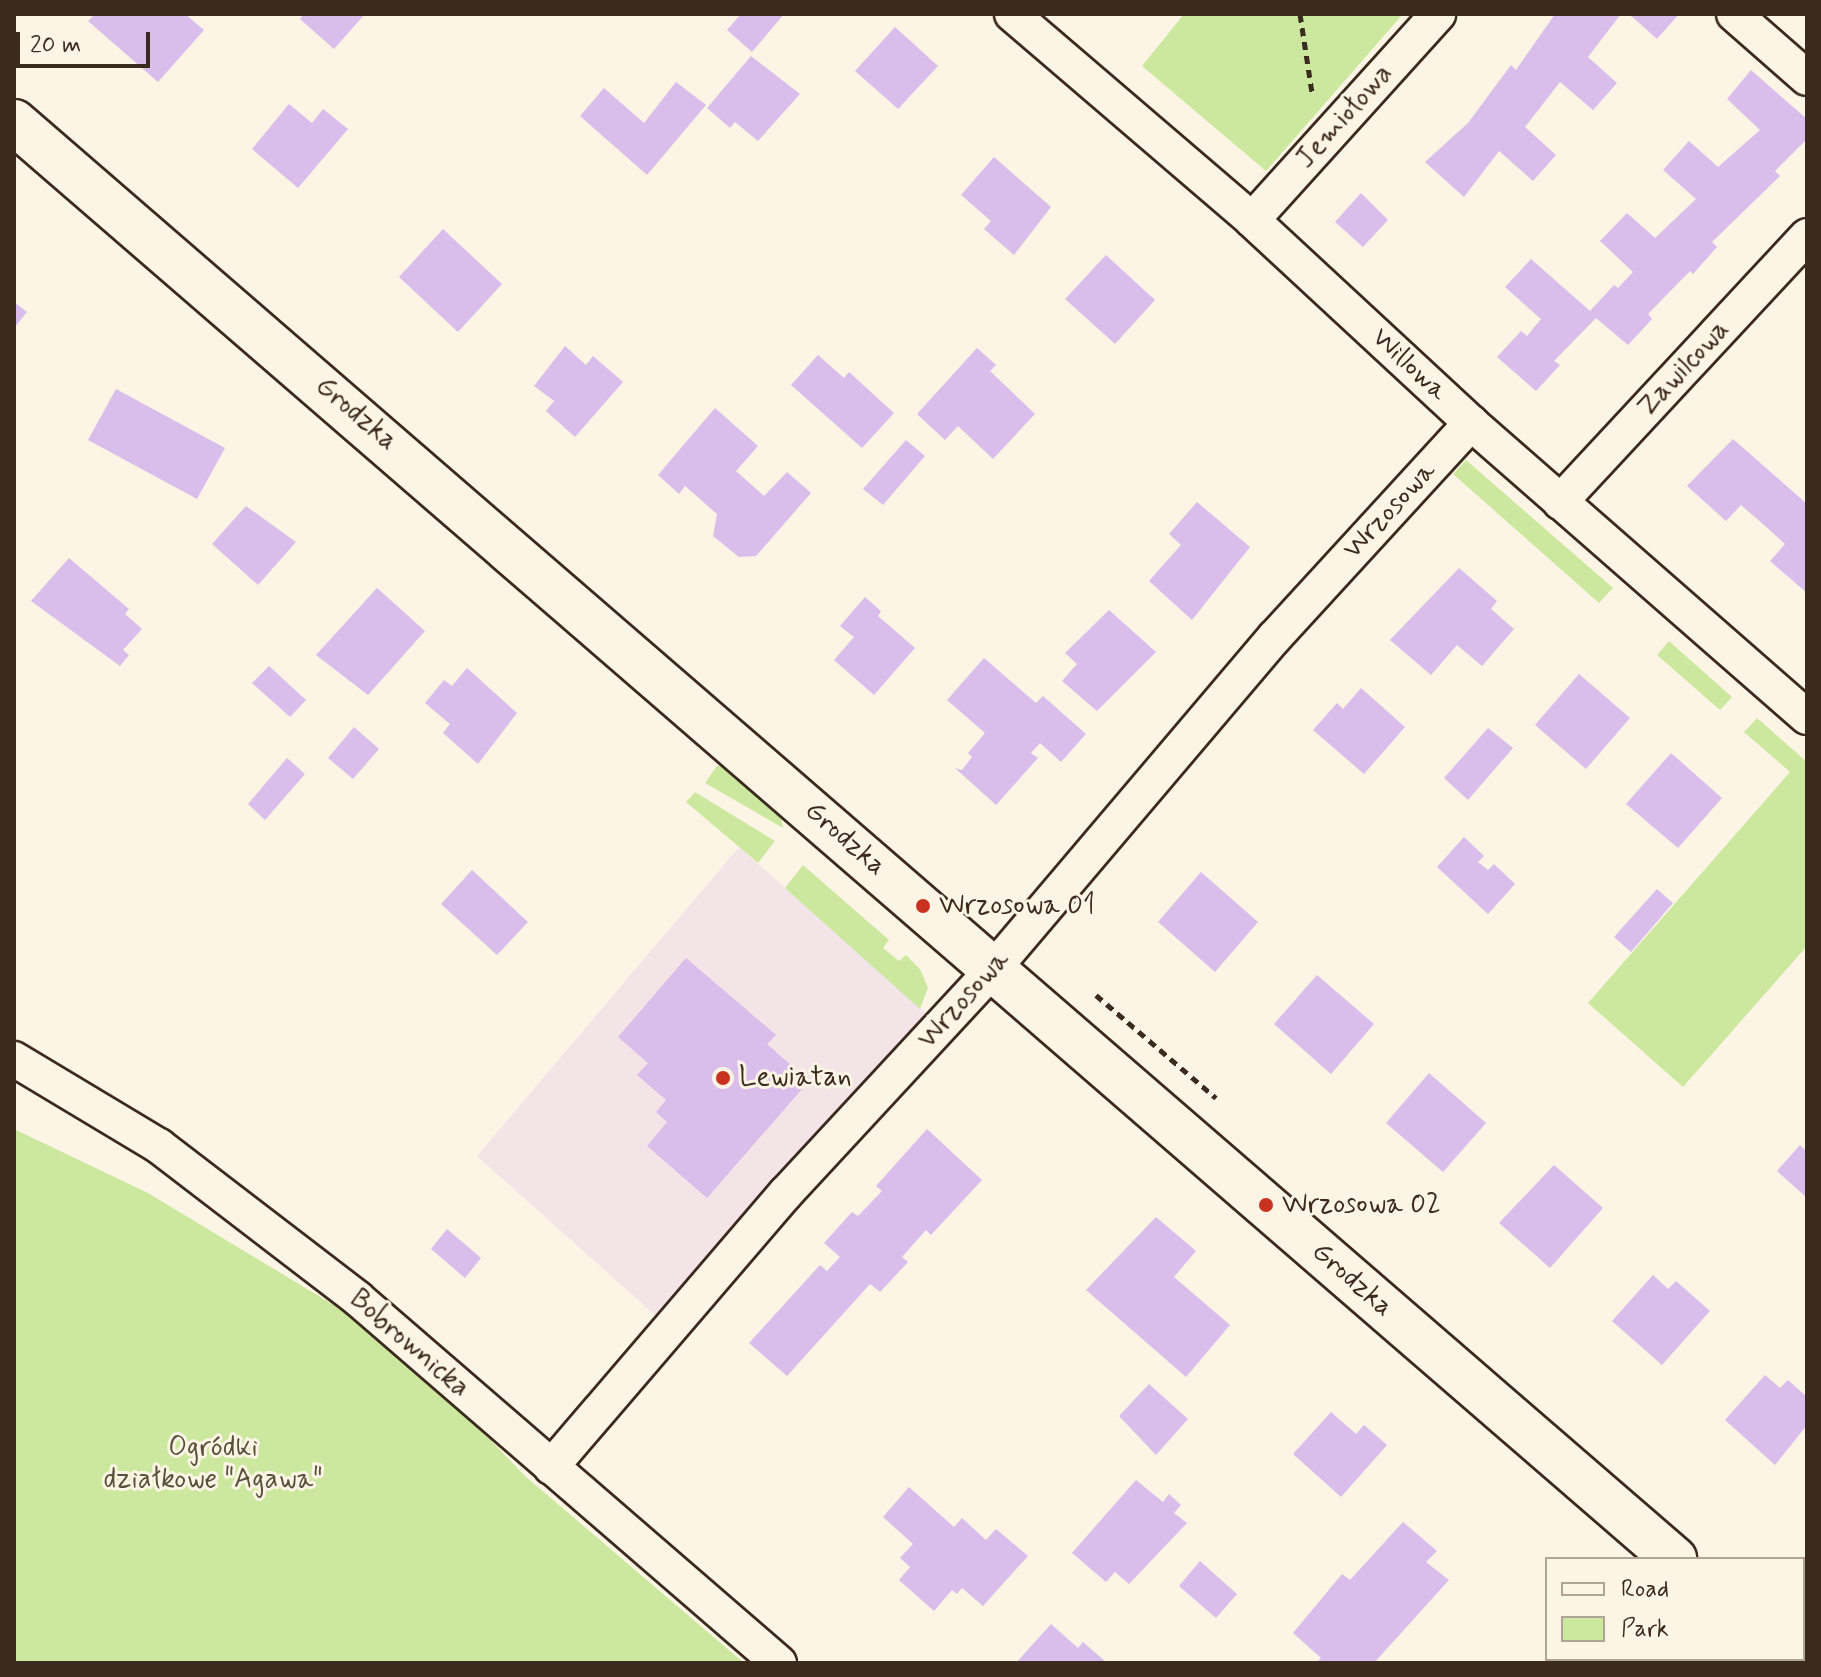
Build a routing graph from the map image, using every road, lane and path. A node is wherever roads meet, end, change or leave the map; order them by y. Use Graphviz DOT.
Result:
graph roads {
  1 [pos="1012,14"];
  2 [pos="1300,14"];
  3 [pos="1438,14"];
  4 [pos="1734,14"];
  5 [pos="1807,78"];
  6 [pos="14,122"];
  7 [pos="1324,140"];
  8 [pos="1252,220"];
  9 [pos="1807,236"];
  10 [pos="1471,423"];
  11 [pos="1560,502"];
  12 [pos="1807,717"];
  13 [pos="994,968"];
  14 [pos="14,1059"];
  15 [pos="551,1467"];
  16 [pos="1672,1557"];
  17 [pos="779,1663"];
  1 -- 8 [label="street, Willowa"];
  2 -- 7 [label="path"];
  3 -- 7 [label="street, Jemiołowa"];
  4 -- 5 [label="street"];
  6 -- 13 [label="street, Grodzka"];
  7 -- 8 [label="street, Jemiołowa"];
  8 -- 10 [label="street, Willowa"];
  9 -- 11 [label="street, Zawilcowa"];
  10 -- 11 [label="street, Willowa"];
  10 -- 13 [label="street, Wrzosowa"];
  11 -- 12 [label="street, Willowa"];
  13 -- 15 [label="street, Wrzosowa"];
  13 -- 16 [label="street, Grodzka"];
  14 -- 15 [label="street, Bobrownicka"];
  15 -- 17 [label="street, Bobrownicka"];
}
